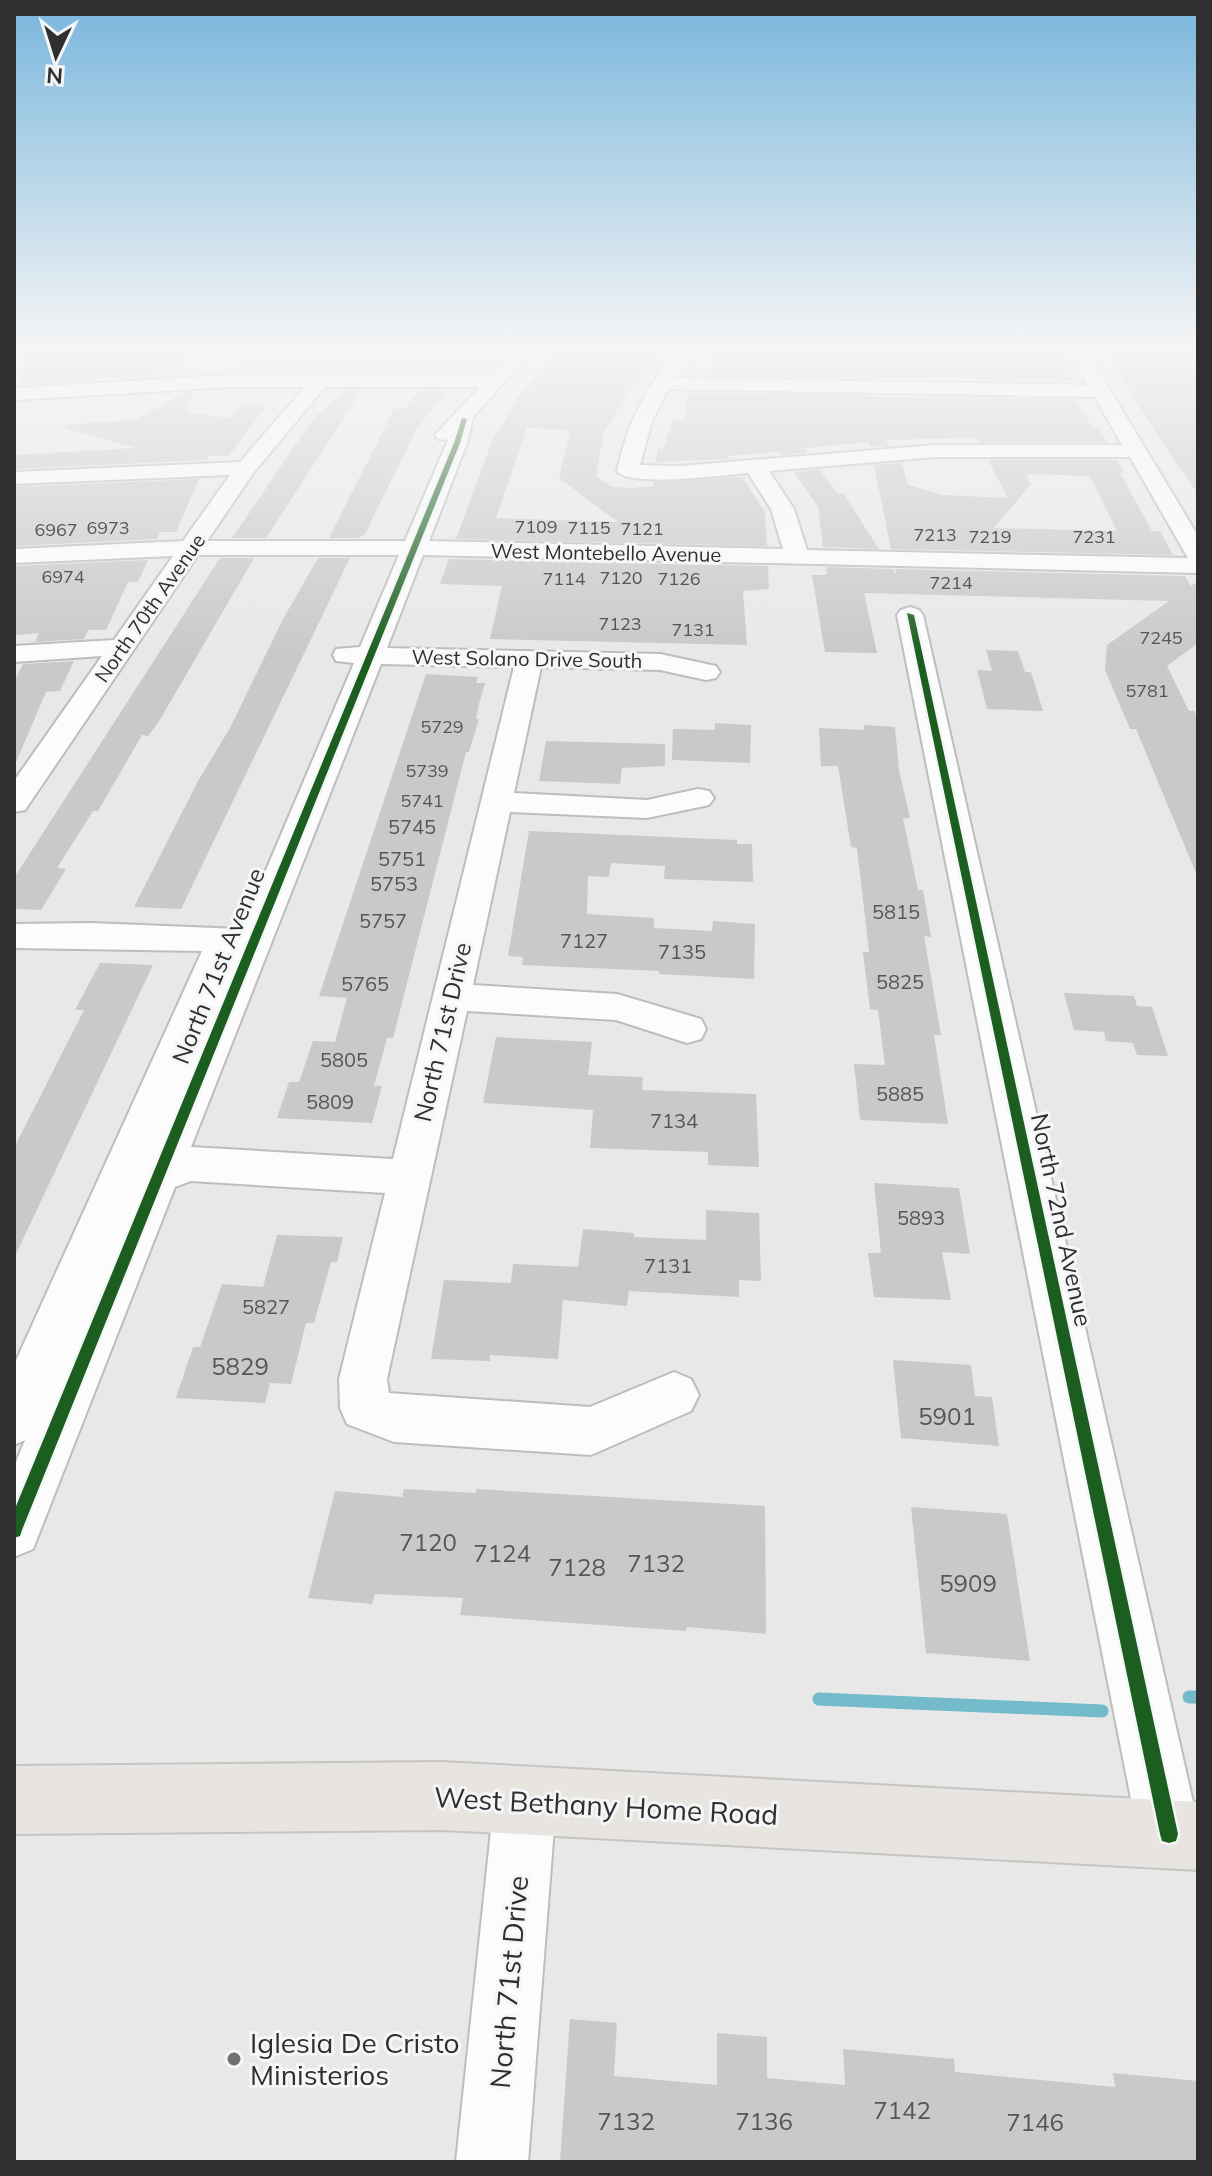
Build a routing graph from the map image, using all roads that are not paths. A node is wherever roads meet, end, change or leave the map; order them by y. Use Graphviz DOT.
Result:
graph roads {
  1 [pos="935,451"];
  2 [pos="1136,451"];
  3 [pos="260,452"];
  4 [pos="453,452"];
  5 [pos="633,452"];
  6 [pos="928,452"];
  7 [pos="754,466"];
  8 [pos="246,468"];
  9 [pos="953,475"];
  10 [pos="14,478"];
  11 [pos="192,548"];
  12 [pos="402,548"];
  13 [pos="14,556"];
  14 [pos="1198,556"];
  15 [pos="797,558"];
  16 [pos="1198,566"];
  17 [pos="910,615"];
  18 [pos="122,647"];
  19 [pos="14,654"];
  20 [pos="357,655"];
  21 [pos="530,658"];
  22 [pos="706,672"];
  23 [pos="24,773"];
  24 [pos="698,798"];
  25 [pos="498,802"];
  26 [pos="14,803"];
  27 [pos="14,936"];
  28 [pos="239,941"];
  29 [pos="450,997"];
  30 [pos="687,1029"];
  31 [pos="141,1174"];
  32 [pos="406,1189"];
  33 [pos="674,1395"];
  34 [pos="14,1421"];
  35 [pos="27,1468"];
  36 [pos="14,1530"];
  37 [pos="14,1800"];
  38 [pos="525,1802"];
  39 [pos="1184,1835"];
  40 [pos="492,2162"];
  1 -- 9 [label="street"];
  2 -- 14 [label="street"];
  3 -- 8 [label="street, North 70th Avenue"];
  4 -- 12 [label="street, North 71st Avenue"];
  5 -- 7 [label="street"];
  6 -- 7 [label="street"];
  7 -- 15 [label="street"];
  8 -- 10 [label="street"];
  8 -- 11 [label="street, North 70th Avenue"];
  11 -- 12 [label="street, West Montebello Avenue"];
  11 -- 13 [label="street, West Montebello Avenue"];
  11 -- 18 [label="street, North 70th Avenue"];
  12 -- 15 [label="street, West Montebello Avenue"];
  12 -- 20 [label="street, North 71st Avenue"];
  15 -- 16 [label="street, West Montebello Avenue"];
  17 -- 39 [label="street, North 72nd Avenue"];
  18 -- 19 [label="street"];
  18 -- 23 [label="street, North 70th Avenue"];
  20 -- 21 [label="street, West Solano Drive South"];
  20 -- 28 [label="street, North 71st Avenue"];
  21 -- 22 [label="street, West Solano Drive South"];
  21 -- 25 [label="street, North 71st Drive"];
  23 -- 26 [label="street, North 70th Avenue"];
  24 -- 25 [label="street"];
  25 -- 29 [label="street, North 71st Drive"];
  27 -- 28 [label="street"];
  28 -- 31 [label="street, North 71st Avenue"];
  29 -- 30 [label="street"];
  29 -- 32 [label="street, North 71st Drive"];
  31 -- 32 [label="street"];
  31 -- 34 [label="street, North 71st Avenue"];
  31 -- 35 [label="street, North 71st Avenue"];
  32 -- 33 [label="street, North 71st Drive"];
  35 -- 36 [label="street, North 71st Avenue"];
  37 -- 38 [label="main road, West Bethany Home Road"];
  38 -- 39 [label="main road, West Bethany Home Road"];
  38 -- 40 [label="street, North 71st Drive"];
}
